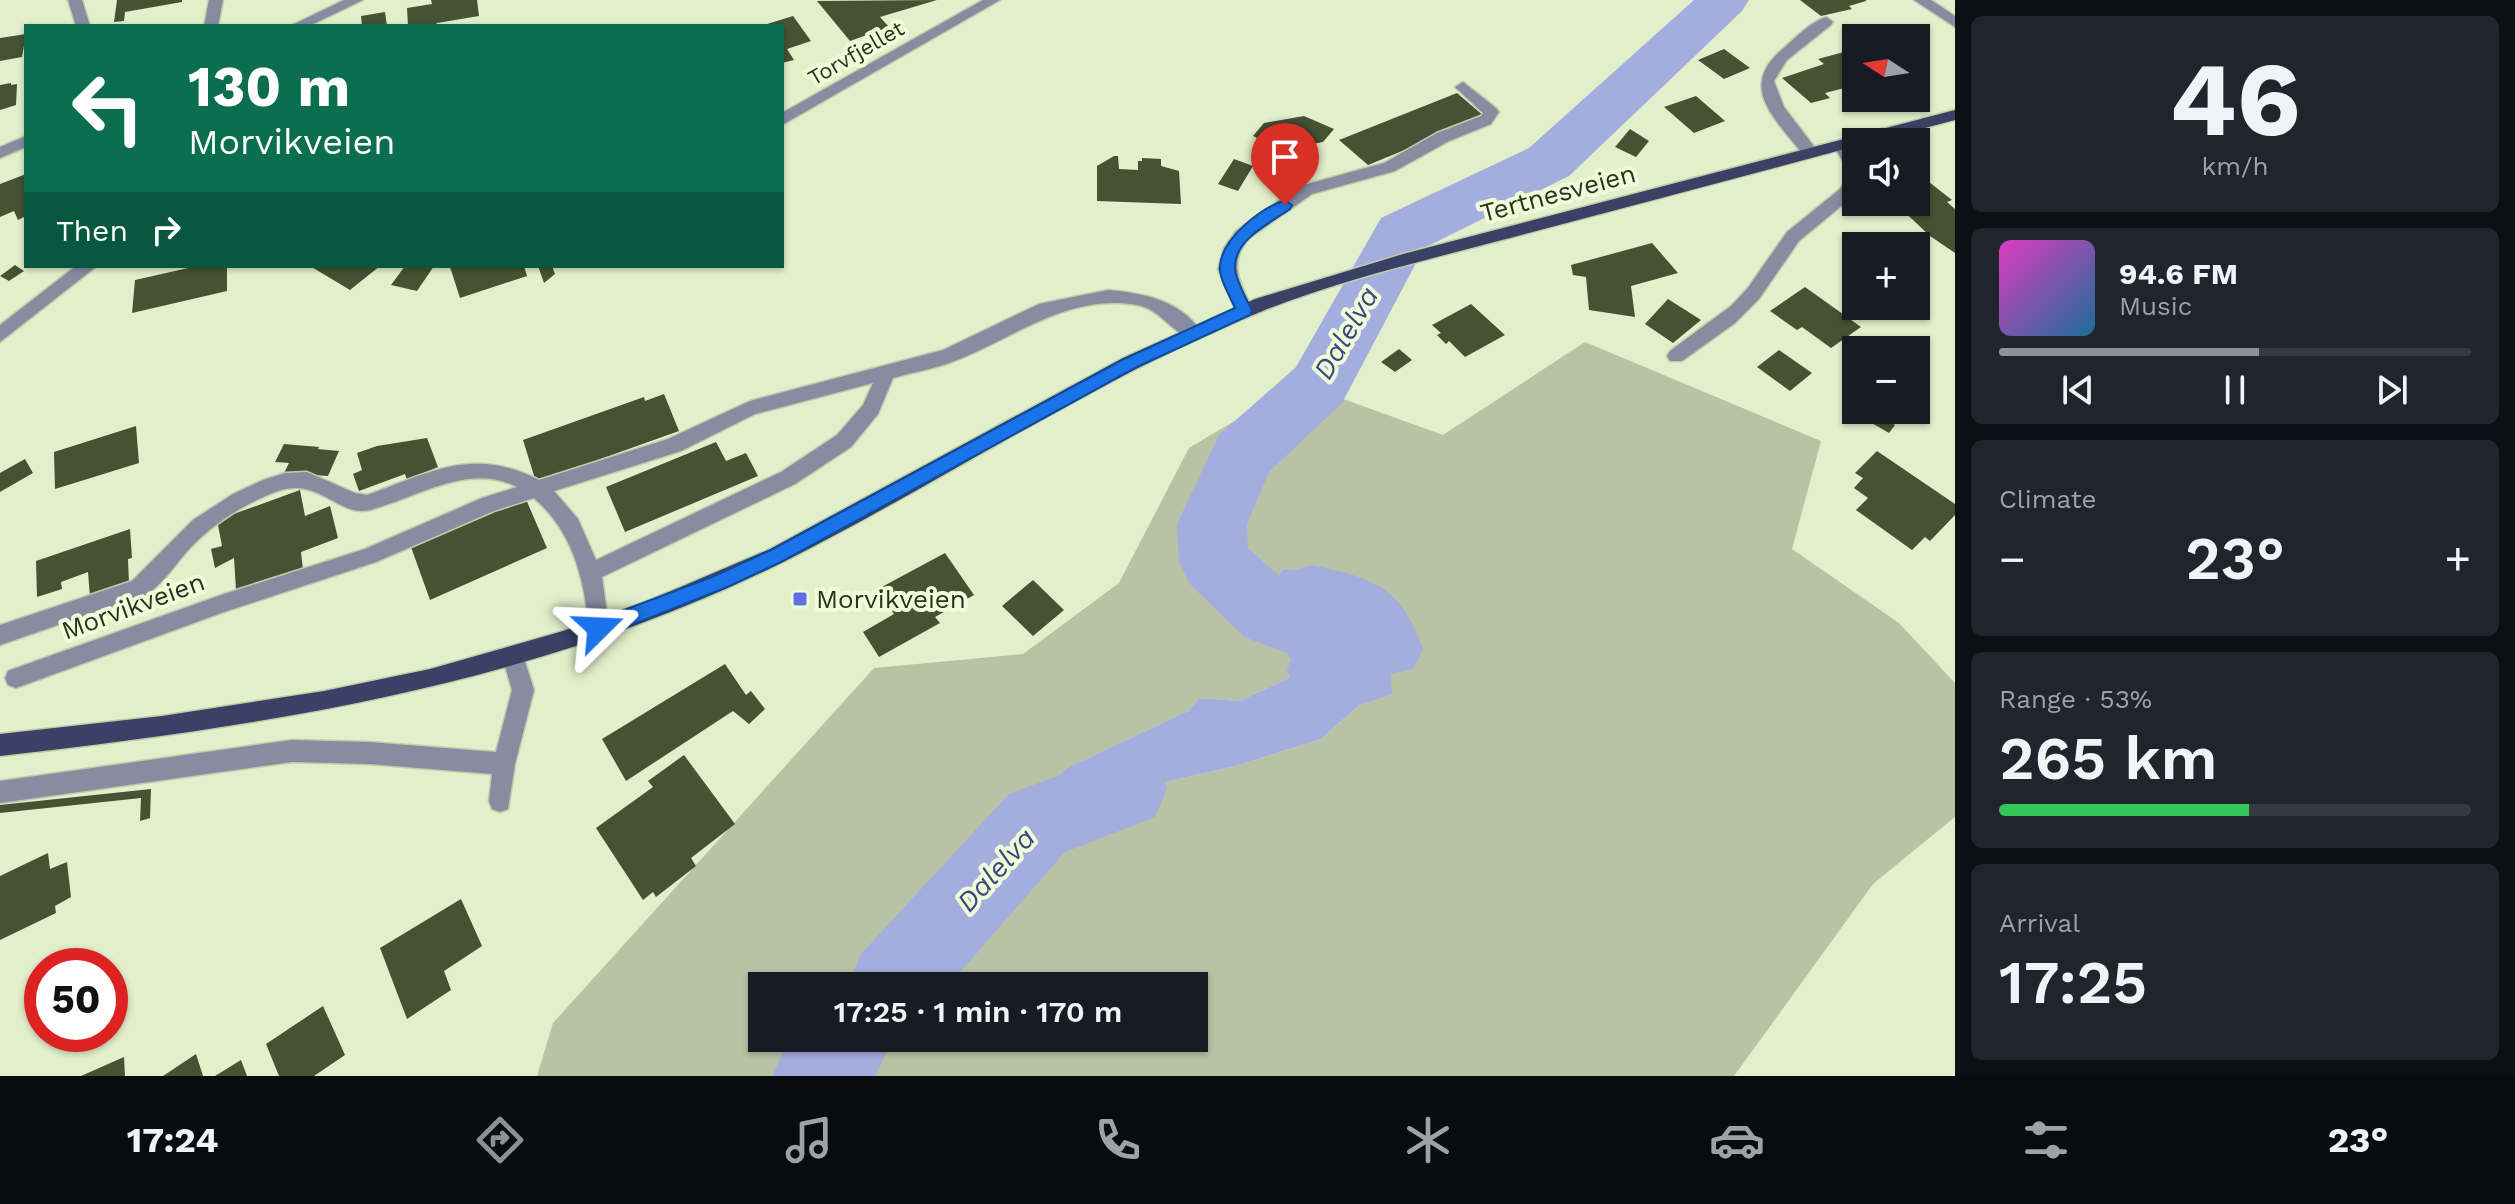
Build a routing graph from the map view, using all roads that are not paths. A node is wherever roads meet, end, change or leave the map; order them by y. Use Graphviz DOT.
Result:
graph roads {
  1 [pos="75,0"];
  2 [pos="216,0"];
  3 [pos="356,0"];
  4 [pos="993,0"];
  5 [pos="1921,0"];
  6 [pos="1826,22"];
  7 [pos="1955,22"];
  8 [pos="82,24"];
  9 [pos="211,24"];
  10 [pos="302,24"];
  11 [pos="1463,87"];
  12 [pos="1955,115"];
  13 [pos="784,119"];
  14 [pos="24,142"];
  15 [pos="1841,145"];
  16 [pos="0,153"];
  17 [pos="1811,153"];
  18 [pos="85,268"];
  19 [pos="1244,311"];
  20 [pos="1193,333"];
  21 [pos="0,335"];
  22 [pos="1676,356"];
  23 [pos="887,371"];
  24 [pos="538,487"];
  25 [pos="589,573"];
  26 [pos="599,628"];
  27 [pos="0,635"];
  28 [pos="513,656"];
  29 [pos="16,678"];
  30 [pos="0,745"];
  31 [pos="504,764"];
  32 [pos="0,792"];
  33 [pos="500,801"];
  1 -- 8 [label="street"];
  2 -- 9 [label="street"];
  3 -- 10 [label="street"];
  4 -- 13 [label="street, Torvfjellet"];
  5 -- 7 [label="street"];
  6 -- 17 [label="street"];
  11 -- 19 [label="street"];
  12 -- 15 [label="main road, Tertnesveien"];
  14 -- 16 [label="street"];
  15 -- 17 [label="main road, Tertnesveien"];
  15 -- 22 [label="street"];
  17 -- 19 [label="main road, Tertnesveien"];
  18 -- 21 [label="street"];
  19 -- 20 [label="main road"];
  20 -- 23 [label="street, Morvikveien"];
  20 -- 26 [label="main road"];
  23 -- 24 [label="street, Morvikveien"];
  23 -- 25 [label="street"];
  24 -- 25 [label="street, Morvikveien"];
  24 -- 27 [label="street, Morvikveien"];
  24 -- 29 [label="street, Morvikveien"];
  25 -- 26 [label="street, Morvikveien"];
  26 -- 28 [label="main road"];
  28 -- 30 [label="main road"];
  28 -- 31 [label="street"];
  31 -- 32 [label="street"];
  31 -- 33 [label="street"];
}
